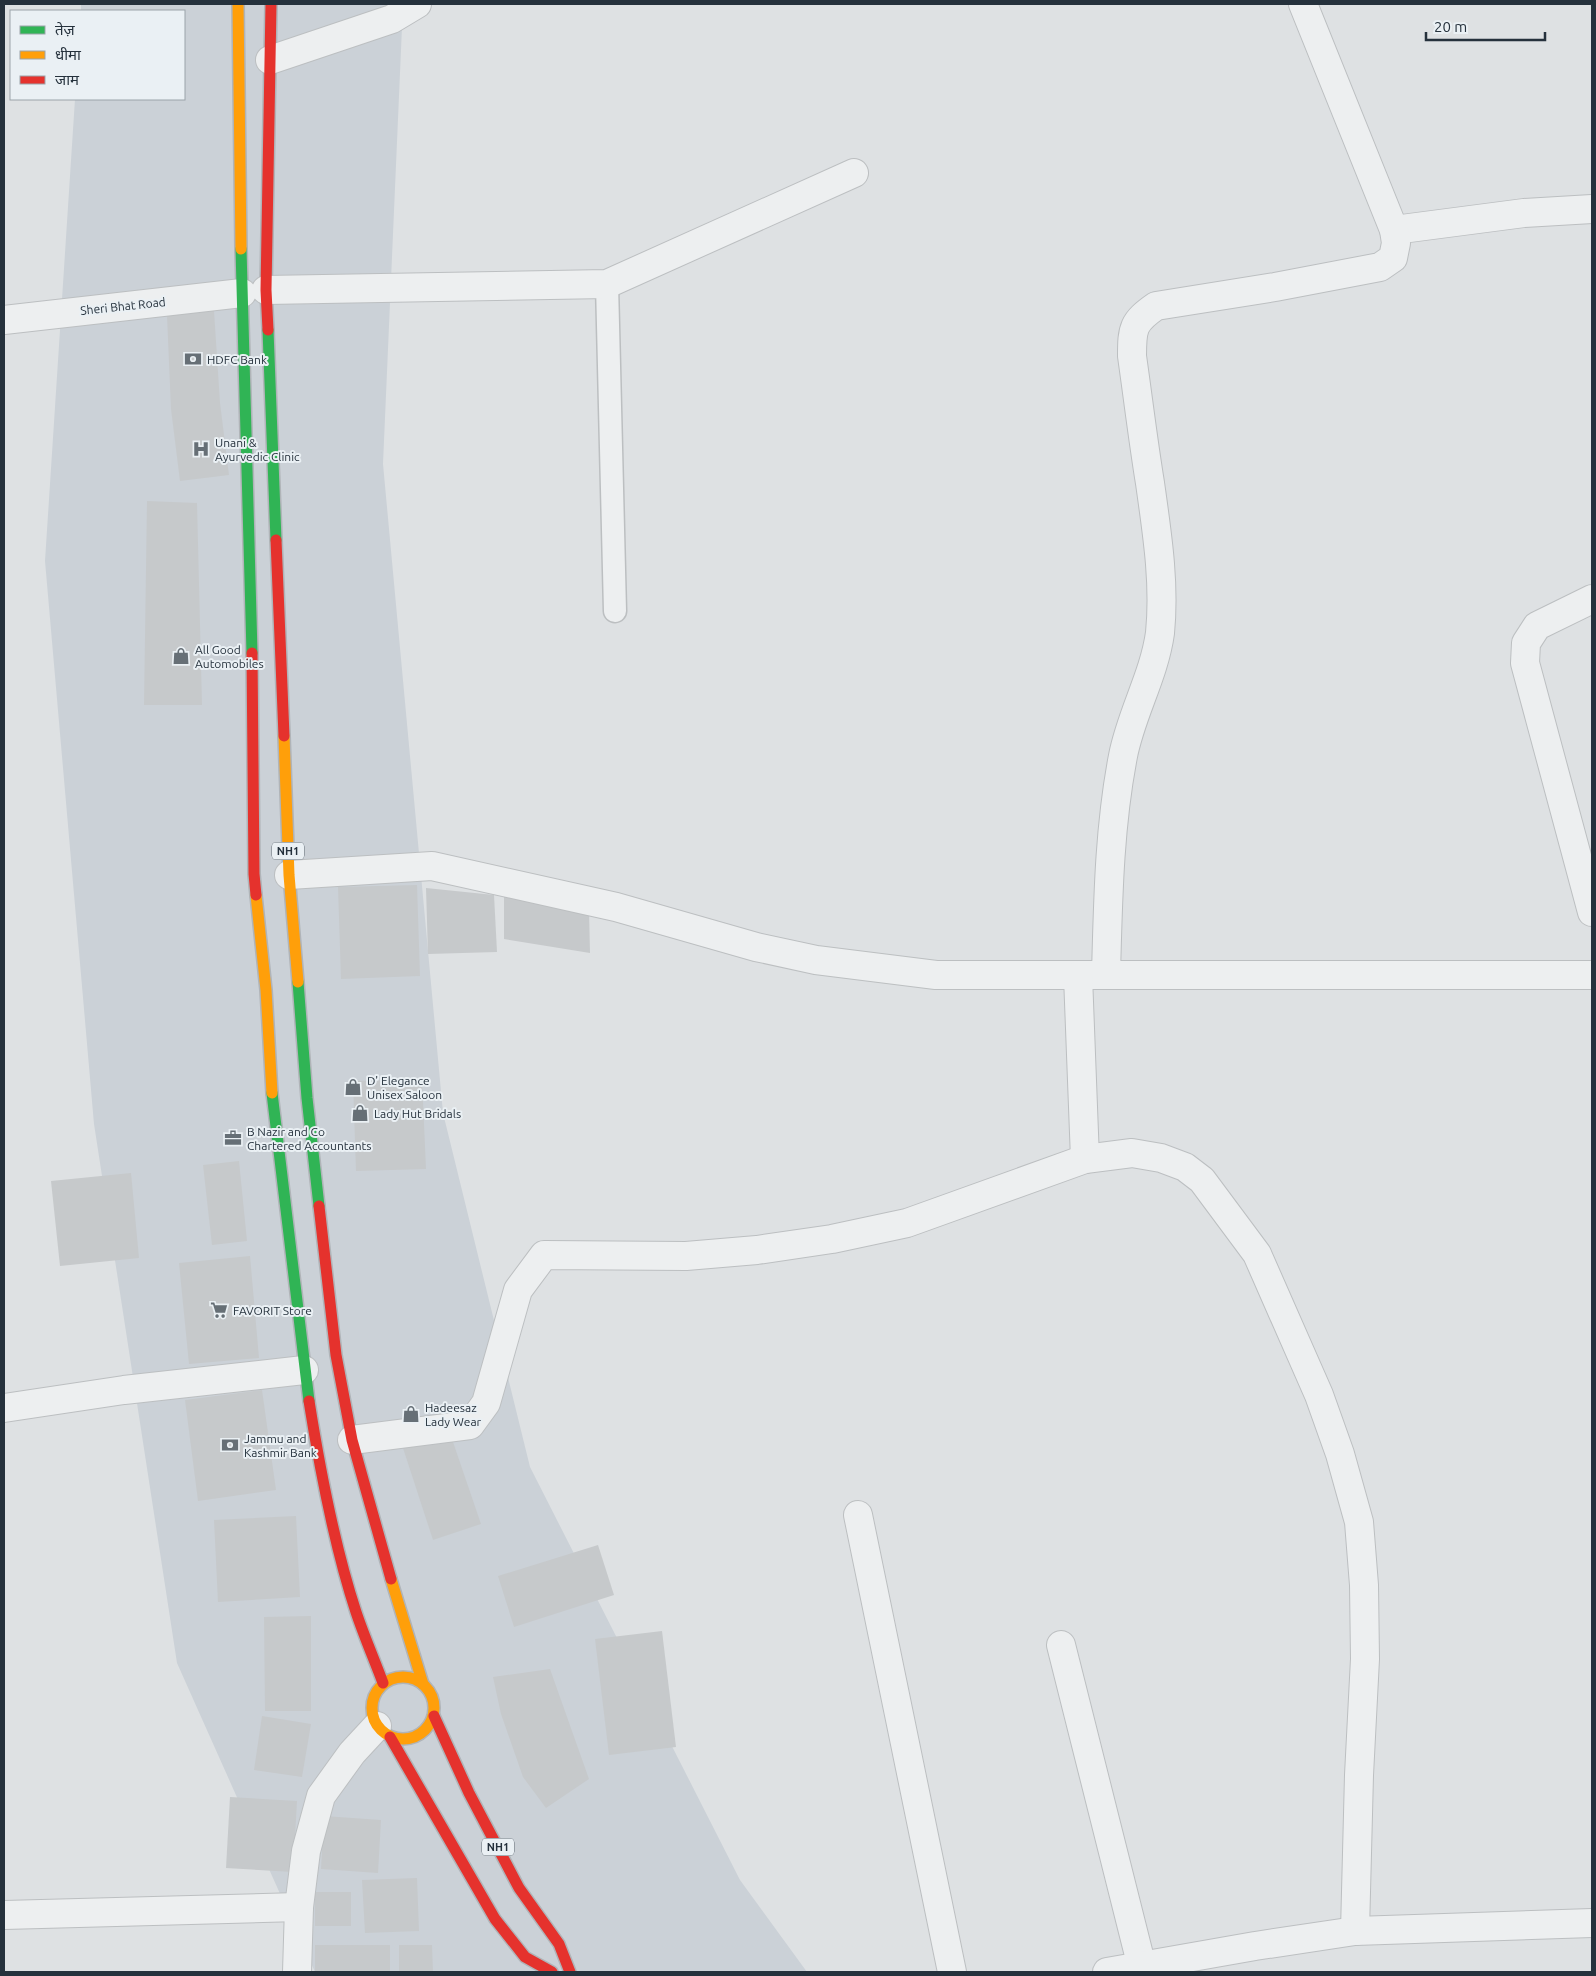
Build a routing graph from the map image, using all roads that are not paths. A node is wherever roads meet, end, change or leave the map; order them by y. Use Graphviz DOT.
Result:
graph roads {
  1 [pos="238,4"];
  2 [pos="271,4"];
  3 [pos="417,4"];
  4 [pos="1303,4"];
  5 [pos="270,60"];
  6 [pos="854,173"];
  7 [pos="1592,209"];
  8 [pos="1394,230"];
  9 [pos="607,284"];
  10 [pos="254,292"];
  11 [pos="4,320"];
  12 [pos="1592,599"];
  13 [pos="615,611"];
  14 [pos="289,875"];
  15 [pos="1592,912"];
  16 [pos="1106,974"];
  17 [pos="1592,975"];
  18 [pos="1078,976"];
  19 [pos="1085,1159"];
  20 [pos="304,1370"];
  21 [pos="4,1408"];
  22 [pos="352,1440"];
  23 [pos="858,1515"];
  24 [pos="1061,1645"];
  25 [pos="383,1683"];
  26 [pos="424,1684"];
  27 [pos="434,1716"];
  28 [pos="383,1732"];
  29 [pos="299,1907"];
  30 [pos="4,1915"];
  31 [pos="1592,1923"];
  32 [pos="1355,1931"];
  33 [pos="1142,1967"];
  34 [pos="296,1972"];
  35 [pos="552,1972"];
  36 [pos="570,1972"];
  37 [pos="952,1972"];
  38 [pos="1107,1972"];
  1 -- 10 [label="highway, NH1"];
  2 -- 5 [label="highway, NH1"];
  3 -- 5 [label="street"];
  4 -- 8 [label="street"];
  5 -- 10 [label="highway, NH1"];
  6 -- 9 [label="street"];
  7 -- 8 [label="street"];
  8 -- 16 [label="street"];
  9 -- 10 [label="street, Sheri Bhat Road"];
  9 -- 13 [label="lane"];
  10 -- 11 [label="street, Sheri Bhat Road"];
  10 -- 14 [label="highway, NH1"];
  10 -- 20 [label="highway, NH1"];
  12 -- 15 [label="street"];
  14 -- 18 [label="street"];
  14 -- 22 [label="highway, NH1"];
  16 -- 17 [label="street"];
  16 -- 18 [label="street"];
  18 -- 19 [label="street"];
  19 -- 22 [label="street"];
  19 -- 32 [label="street"];
  20 -- 21 [label="street"];
  20 -- 25 [label="highway, NH1"];
  22 -- 26 [label="highway, NH1"];
  23 -- 37 [label="street"];
  24 -- 33 [label="street"];
  25 -- 26 [label="highway"];
  25 -- 28 [label="highway"];
  26 -- 27 [label="highway, NH1"];
  27 -- 28 [label="highway"];
  27 -- 36 [label="highway, NH1"];
  28 -- 29 [label="street"];
  28 -- 35 [label="highway"];
  29 -- 30 [label="street"];
  29 -- 34 [label="street"];
  31 -- 32 [label="street"];
  32 -- 33 [label="street"];
  33 -- 38 [label="street"];
}
